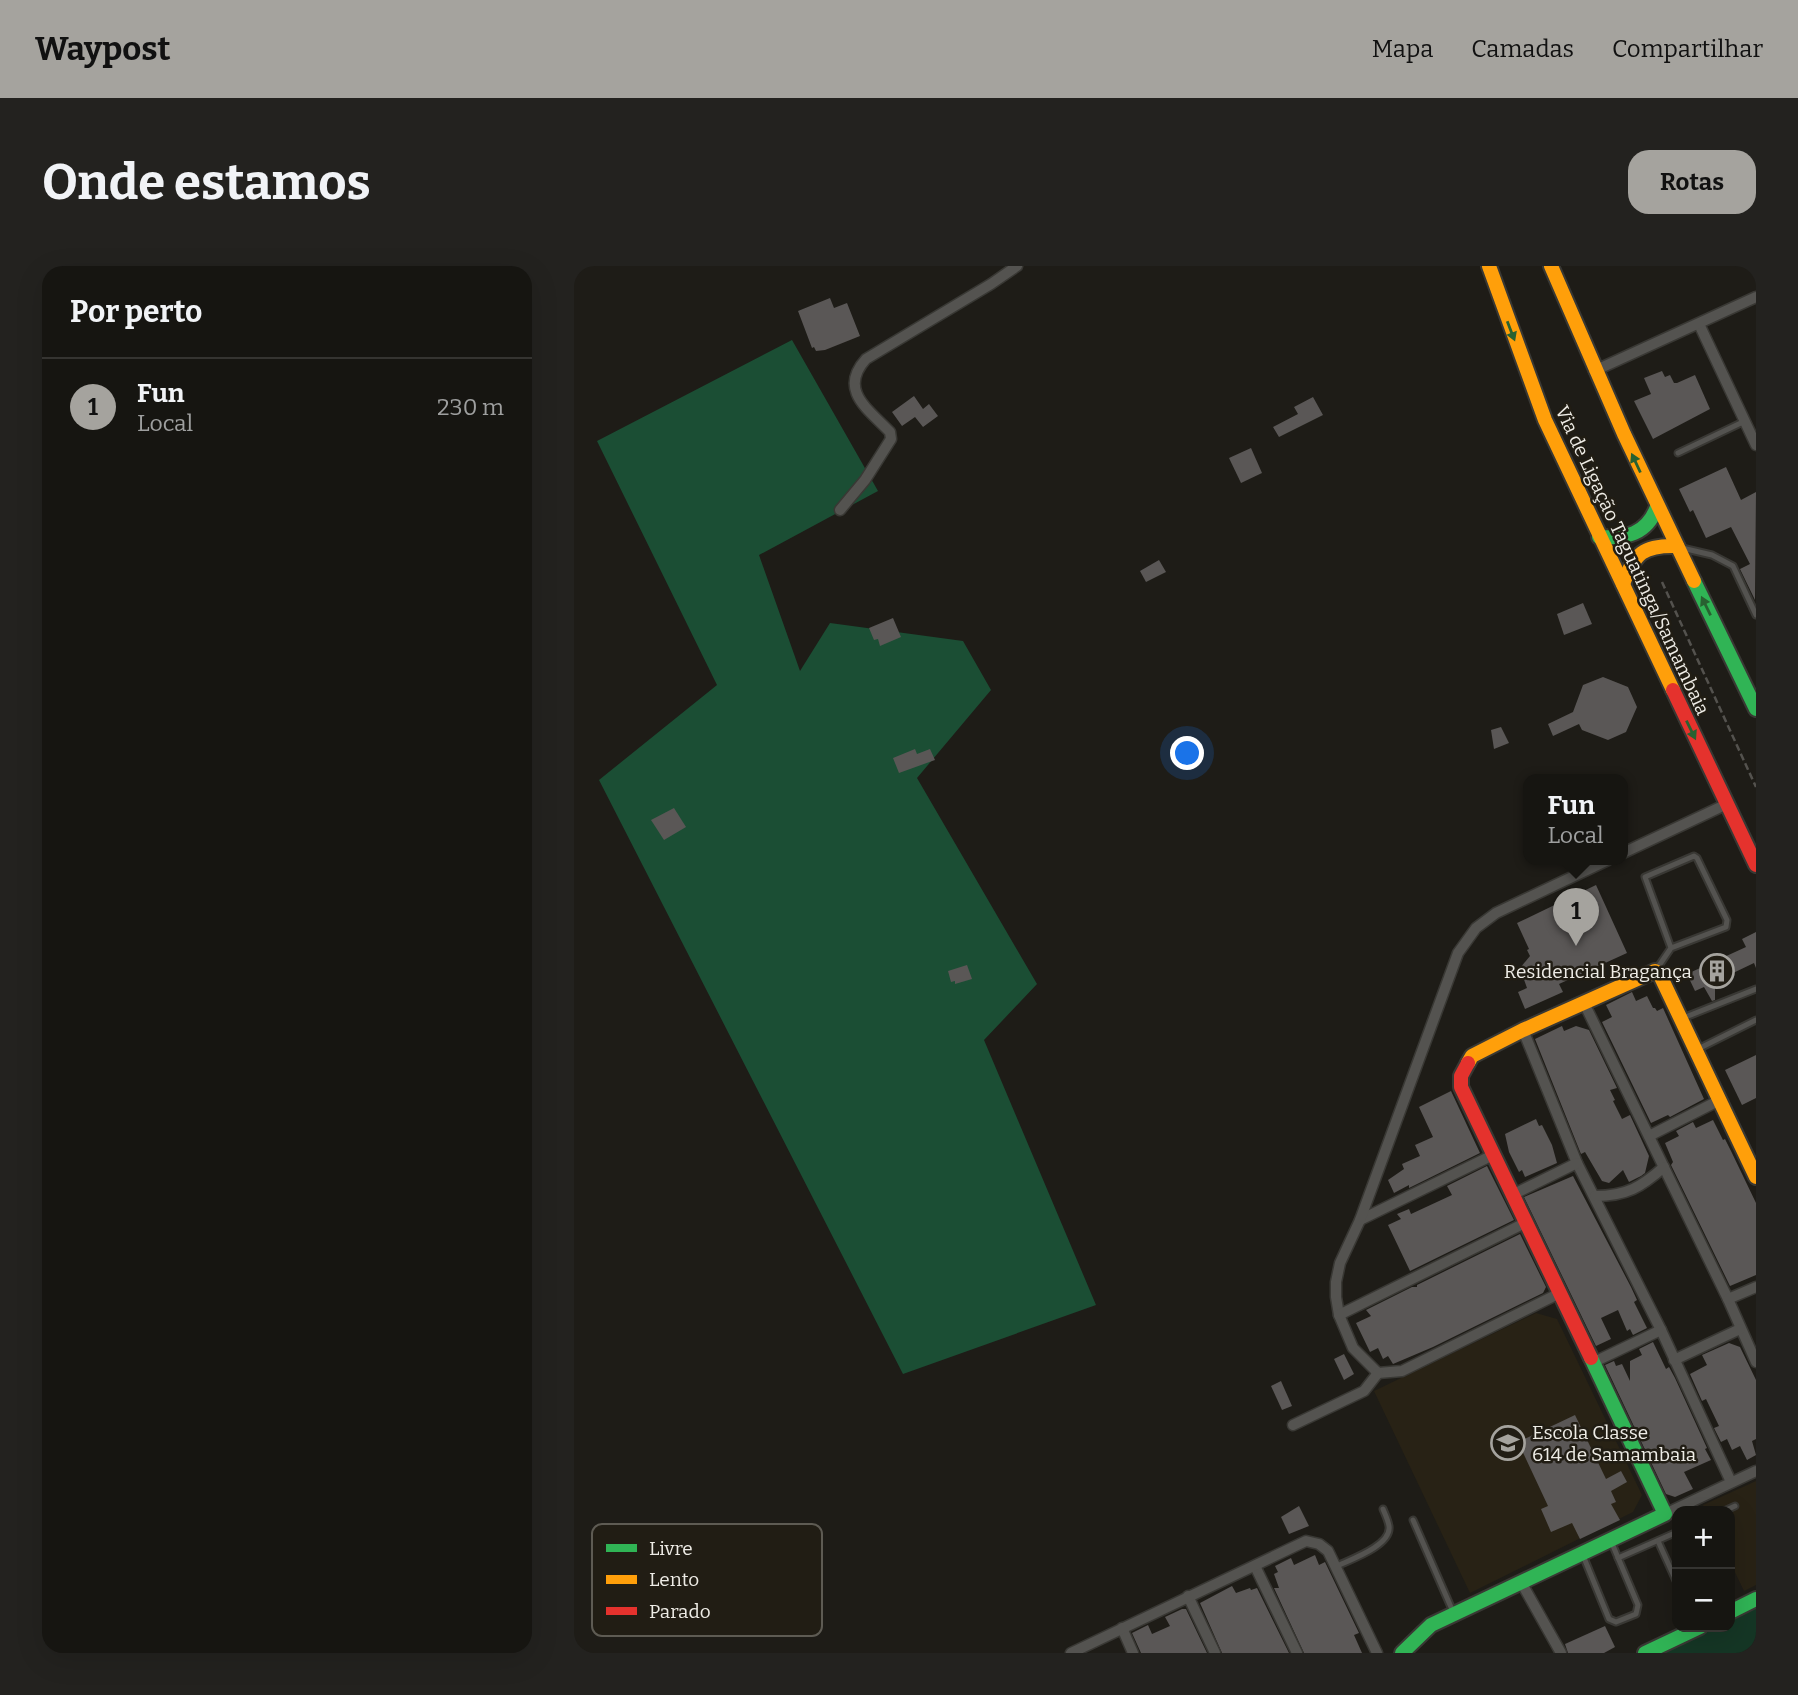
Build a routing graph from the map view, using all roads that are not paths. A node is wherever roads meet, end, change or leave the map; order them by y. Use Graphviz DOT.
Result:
graph roads {
  1 [pos="1017,266"];
  2 [pos="1489,266"];
  3 [pos="1551,266"];
  4 [pos="1756,297"];
  5 [pos="1699,324"];
  6 [pos="1594,371"];
  7 [pos="1745,421"];
  8 [pos="1756,445"];
  9 [pos="1678,453"];
  10 [pos="1657,507"];
  11 [pos="840,510"];
  12 [pos="1599,537"];
  13 [pos="1677,546"];
  14 [pos="1623,584"];
  15 [pos="1756,615"];
  16 [pos="1756,709"];
  17 [pos="1727,804"];
  18 [pos="1628,851"];
  19 [pos="1597,865"];
  20 [pos="1756,865"];
  21 [pos="1671,948"];
  22 [pos="1655,971"];
  23 [pos="1756,989"];
  24 [pos="1584,1003"];
  25 [pos="1681,1019"];
  26 [pos="1756,1020"];
  27 [pos="1524,1030"];
  28 [pos="1695,1051"];
  29 [pos="1718,1101"];
  30 [pos="1649,1136"];
  31 [pos="1493,1155"];
  32 [pos="1577,1163"];
  33 [pos="1664,1167"];
  34 [pos="1756,1177"];
  35 [pos="1512,1195"];
  36 [pos="1595,1196"];
  37 [pos="1360,1220"];
  38 [pos="1525,1223"];
  39 [pos="1756,1287"];
  40 [pos="1560,1293"];
  41 [pos="1728,1299"];
  42 [pos="1339,1315"];
  43 [pos="1740,1328"];
  44 [pos="1661,1330"];
  45 [pos="1674,1360"];
  46 [pos="1756,1362"];
  47 [pos="1592,1363"];
  48 [pos="1378,1373"];
  49 [pos="1293,1425"];
  50 [pos="1756,1471"];
  51 [pos="1731,1482"];
  52 [pos="1383,1509"];
  53 [pos="1665,1514"];
  54 [pos="1413,1520"];
  55 [pos="1672,1534"];
  56 [pos="1611,1540"];
  57 [pos="1658,1541"];
  58 [pos="1583,1553"];
  59 [pos="1618,1558"];
  60 [pos="1255,1566"];
  61 [pos="1337,1566"];
  62 [pos="1672,1572"];
  63 [pos="1521,1582"];
  64 [pos="1188,1596"];
  65 [pos="1756,1599"];
  66 [pos="1735,1610"];
  67 [pos="1454,1614"];
  68 [pos="1122,1628"];
  69 [pos="1689,1632"];
  70 [pos="1071,1653"];
  71 [pos="1133,1653"];
  72 [pos="1215,1653"];
  73 [pos="1297,1653"];
  74 [pos="1377,1653"];
  75 [pos="1402,1653"];
  76 [pos="1561,1653"];
  77 [pos="1645,1653"];
  1 -- 11 [label="street"];
  2 -- 12 [label="main road, Via de Ligação Taguatinga/Samambaia, one-way"];
  3 -- 6 [label="main road"];
  4 -- 5 [label="street"];
  5 -- 6 [label="street"];
  5 -- 7 [label="street"];
  10 -- 6 [label="main road, one-way"];
  7 -- 8 [label="street"];
  7 -- 9 [label="lane"];
  10 -- 12 [label="main road"];
  10 -- 13 [label="main road"];
  12 -- 14 [label="main road, Via de Ligação Taguatinga/Samambaia"];
  13 -- 14 [label="main road"];
  13 -- 15 [label="lane"];
  16 -- 13 [label="main road, one-way"];
  14 -- 17 [label="main road, Via de Ligação Taguatinga/Samambaia, one-way"];
  17 -- 18 [label="street"];
  17 -- 20 [label="main road, Via de Ligação Taguatinga/Samambaia"];
  19 -- 37 [label="street"];
  21 -- 21 [label="lane"];
  21 -- 22 [label="lane"];
  22 -- 24 [label="main road"];
  22 -- 25 [label="main road"];
  23 -- 25 [label="lane"];
  24 -- 27 [label="main road"];
  24 -- 30 [label="street"];
  25 -- 28 [label="main road"];
  26 -- 28 [label="lane"];
  27 -- 31 [label="main road"];
  27 -- 32 [label="street"];
  28 -- 29 [label="main road"];
  29 -- 30 [label="street"];
  29 -- 34 [label="main road"];
  30 -- 33 [label="street"];
  31 -- 35 [label="main road"];
  31 -- 37 [label="street"];
  32 -- 35 [label="street"];
  32 -- 36 [label="street"];
  33 -- 36 [label="street"];
  33 -- 41 [label="street"];
  35 -- 38 [label="main road"];
  36 -- 44 [label="street"];
  37 -- 42 [label="street"];
  38 -- 40 [label="main road"];
  38 -- 42 [label="street"];
  39 -- 41 [label="street"];
  40 -- 47 [label="main road"];
  40 -- 48 [label="street"];
  41 -- 43 [label="street"];
  42 -- 48 [label="street"];
  43 -- 45 [label="street"];
  43 -- 46 [label="street"];
  44 -- 45 [label="street"];
  44 -- 47 [label="street"];
  45 -- 51 [label="street"];
  47 -- 53 [label="main road"];
  48 -- 49 [label="street"];
  50 -- 51 [label="street"];
  51 -- 53 [label="street"];
  52 -- 61 [label="lane"];
  53 -- 56 [label="main road"];
  54 -- 67 [label="lane"];
  55 -- 57 [label="lane"];
  56 -- 58 [label="main road"];
  56 -- 59 [label="lane"];
  57 -- 59 [label="lane"];
  57 -- 62 [label="lane"];
  58 -- 59 [label="lane"];
  58 -- 63 [label="main road"];
  60 -- 61 [label="street"];
  60 -- 64 [label="street"];
  60 -- 73 [label="street"];
  61 -- 74 [label="street"];
  63 -- 67 [label="main road"];
  63 -- 76 [label="street"];
  64 -- 68 [label="street"];
  64 -- 72 [label="street"];
  65 -- 66 [label="main road"];
  67 -- 75 [label="main road"];
  68 -- 70 [label="street"];
  68 -- 71 [label="street"];
  69 -- 77 [label="main road"];
}
